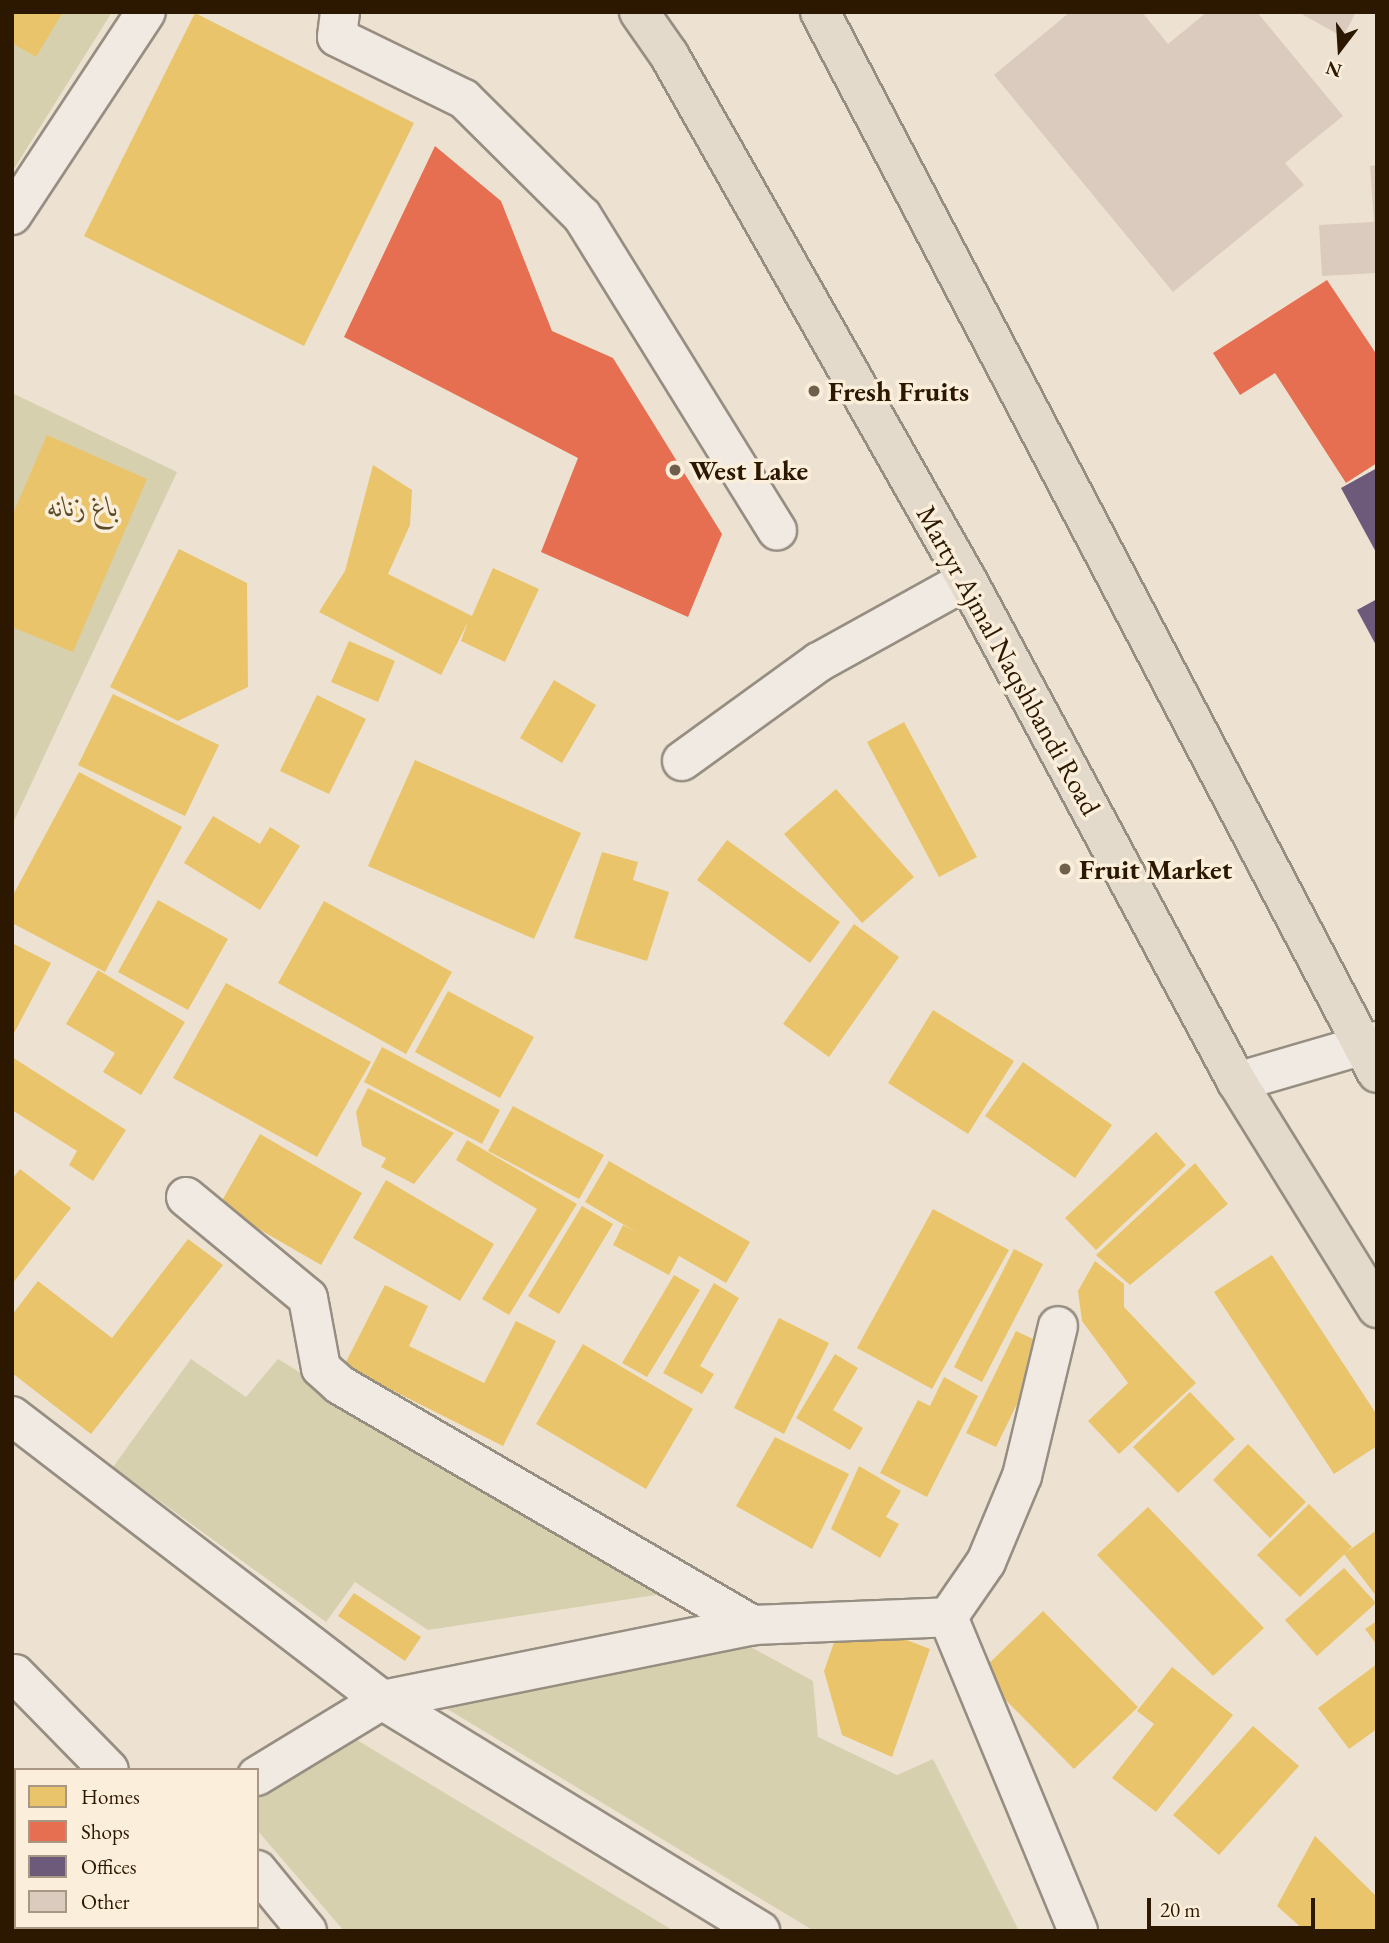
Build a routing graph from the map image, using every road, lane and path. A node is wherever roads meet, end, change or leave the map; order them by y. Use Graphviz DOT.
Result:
graph roads {
  1 [pos="146,12"];
  2 [pos="340,12"];
  3 [pos="639,12"];
  4 [pos="820,12"];
  5 [pos="12,215"];
  6 [pos="777,531"];
  7 [pos="967,580"];
  8 [pos="682,761"];
  9 [pos="1371,1052"];
  10 [pos="1237,1082"];
  11 [pos="186,1197"];
  12 [pos="1377,1308"];
  13 [pos="1058,1326"];
  14 [pos="12,1416"];
  15 [pos="948,1617"];
  16 [pos="753,1625"];
  17 [pos="15,1674"];
  18 [pos="382,1700"];
  19 [pos="107,1768"];
  20 [pos="259,1775"];
  21 [pos="259,1872"];
  22 [pos="307,1931"];
  23 [pos="760,1931"];
  24 [pos="1078,1931"];
  1 -- 5 [label="street"];
  2 -- 6 [label="street"];
  3 -- 7 [label="highway, Martyr Ajmal Naqshbandi Road"];
  4 -- 9 [label="highway"];
  7 -- 8 [label="street"];
  7 -- 10 [label="highway, Martyr Ajmal Naqshbandi Road"];
  9 -- 10 [label="street"];
  10 -- 12 [label="highway, Martyr Ajmal Naqshbandi Road"];
  11 -- 16 [label="street"];
  13 -- 15 [label="street"];
  14 -- 18 [label="street"];
  15 -- 16 [label="street"];
  15 -- 24 [label="street"];
  16 -- 18 [label="street"];
  17 -- 19 [label="street"];
  18 -- 20 [label="street"];
  18 -- 23 [label="street"];
  21 -- 22 [label="street"];
}
